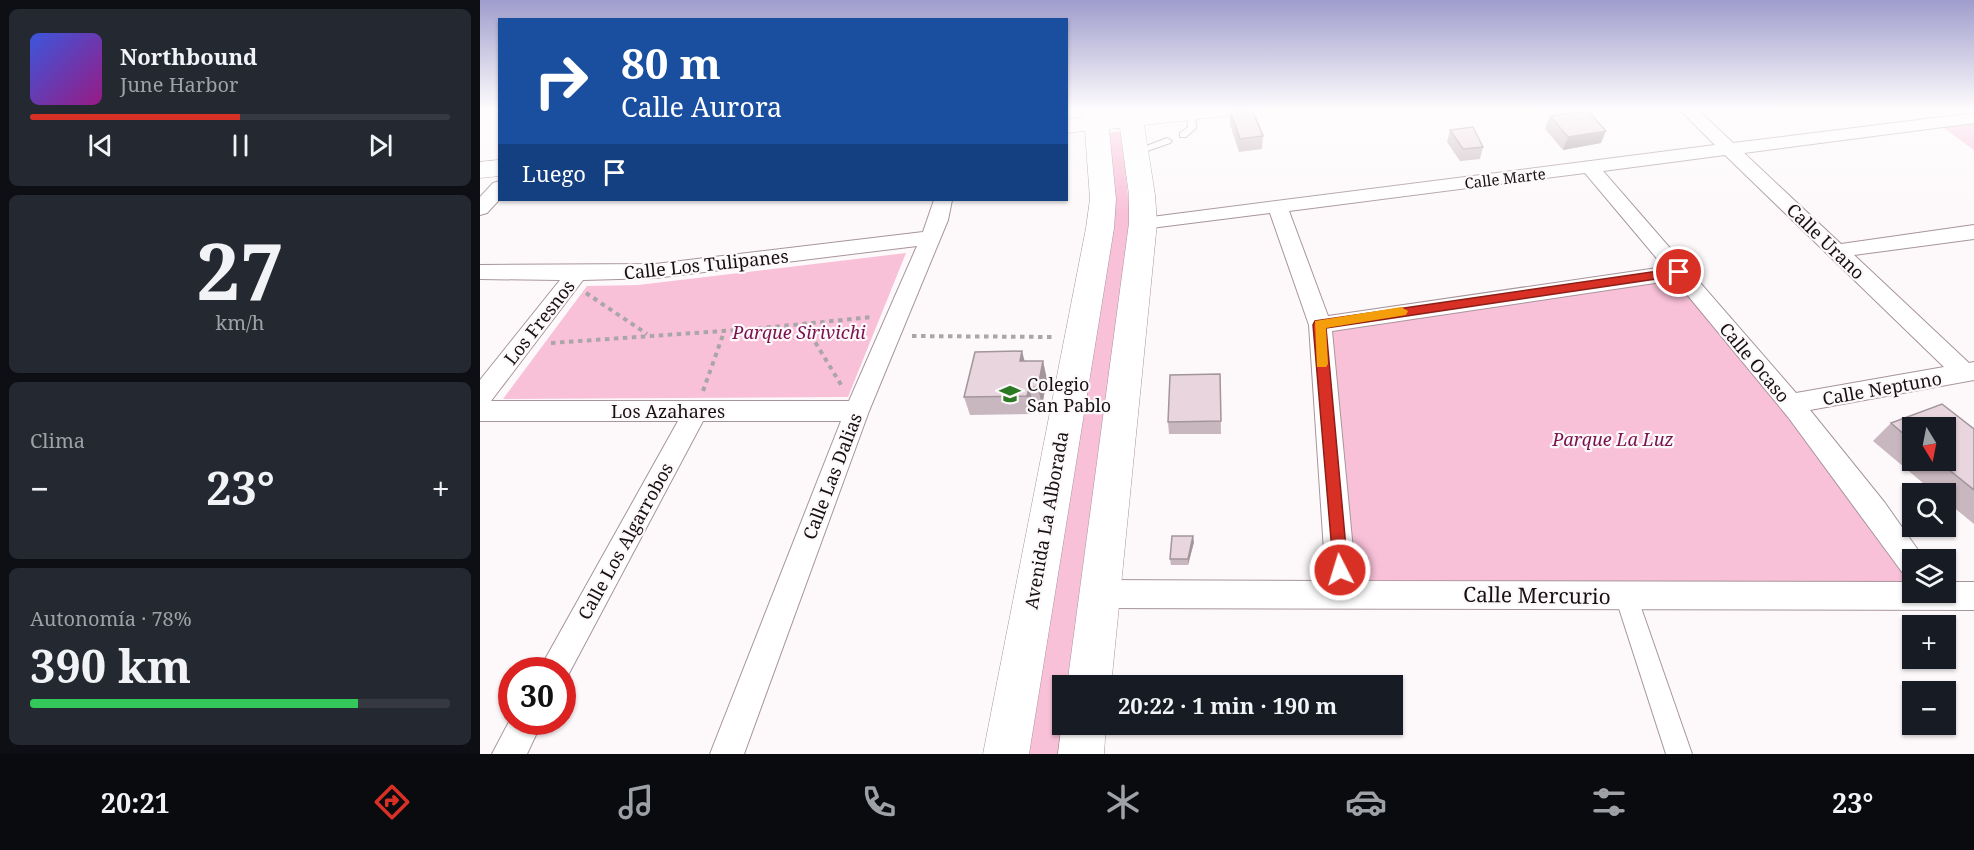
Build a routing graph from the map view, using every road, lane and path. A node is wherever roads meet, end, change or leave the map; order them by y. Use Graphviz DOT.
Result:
graph roads {
  1 [pos="1091,144"];
  2 [pos="1135,144"];
  3 [pos="1158,144"];
  4 [pos="1725,144"];
  5 [pos="1768,144"];
  6 [pos="1730,149"];
  7 [pos="1136,152"];
  8 [pos="1590,167"];
  9 [pos="480,170"];
  10 [pos="495,184"];
  11 [pos="943,201"];
  12 [pos="1277,206"];
  13 [pos="480,209"];
  14 [pos="1143,223"];
  15 [pos="1974,232"];
  16 [pos="930,238"];
  17 [pos="1838,252"];
  18 [pos="480,272"];
  19 [pos="1679,272"];
  20 [pos="573,278"];
  21 [pos="892,325"];
  22 [pos="1320,325"];
  23 [pos="806,327"];
  24 [pos="724,332"];
  25 [pos="648,334"];
  26 [pos="1079,337"];
  27 [pos="520,346"];
  28 [pos="1969,372"];
  29 [pos="480,398"];
  30 [pos="1790,404"];
  31 [pos="480,411"];
  32 [pos="696,411"];
  33 [pos="857,411"];
  34 [pos="1902,549"];
  35 [pos="1342,593"];
  36 [pos="1099,594"];
  37 [pos="1902,594"];
  38 [pos="1956,595"];
  39 [pos="1626,596"];
  40 [pos="1974,596"];
  41 [pos="561,657"];
  42 [pos="1090,675"];
  43 [pos="519,735"];
  44 [pos="1083,735"];
  45 [pos="509,754"];
  46 [pos="726,754"];
  47 [pos="1006,754"];
  48 [pos="1081,754"];
  49 [pos="1679,754"];
  1 -- 26 [label="main road, Avenida La Alborada"];
  2 -- 7 [label="main road"];
  3 -- 7 [label="lane"];
  4 -- 6 [label="street, Calle Urano"];
  5 -- 6 [label="street, Calle Marte"];
  6 -- 8 [label="street, Calle Marte"];
  6 -- 17 [label="street, Calle Urano"];
  7 -- 14 [label="main road"];
  8 -- 12 [label="street, Calle Marte"];
  8 -- 19 [label="street, Calle Ocaso"];
  9 -- 10 [label="main road"];
  10 -- 13 [label="street"];
  11 -- 16 [label="street, Calle Las Dalias"];
  12 -- 14 [label="street, Calle Marte"];
  12 -- 22 [label="street"];
  14 -- 36 [label="main road"];
  15 -- 17 [label="street"];
  16 -- 20 [label="street, Calle Los Tulipanes"];
  16 -- 21 [label="street, Calle Las Dalias"];
  17 -- 28 [label="street, Calle Urano"];
  18 -- 20 [label="street, Calle Los Tulipanes"];
  19 -- 22 [label="street"];
  19 -- 30 [label="street, Calle Ocaso"];
  20 -- 25 [label="path"];
  20 -- 27 [label="street, Los Fresnos"];
  21 -- 23 [label="path"];
  21 -- 26 [label="path"];
  21 -- 33 [label="street, Calle Las Dalias"];
  22 -- 35 [label="street"];
  23 -- 24 [label="path"];
  23 -- 33 [label="path"];
  24 -- 25 [label="path"];
  24 -- 32 [label="path"];
  25 -- 27 [label="path"];
  26 -- 47 [label="main road, Avenida La Alborada"];
  27 -- 29 [label="street, Los Fresnos"];
  28 -- 30 [label="street, Calle Neptuno"];
  30 -- 34 [label="street, Calle Ocaso"];
  31 -- 32 [label="street, Los Azahares"];
  32 -- 33 [label="street, Los Azahares"];
  32 -- 41 [label="street, Calle Los Algarrobos"];
  33 -- 46 [label="street, Calle Las Dalias"];
  35 -- 36 [label="street, Calle Mercurio"];
  35 -- 39 [label="street, Calle Mercurio"];
  36 -- 42 [label="main road"];
  37 -- 39 [label="street, Calle Mercurio"];
  38 -- 40 [label="street, Calle Mercurio"];
  39 -- 49 [label="street"];
  43 -- 45 [label="street"];
  44 -- 48 [label="main road"];
}
